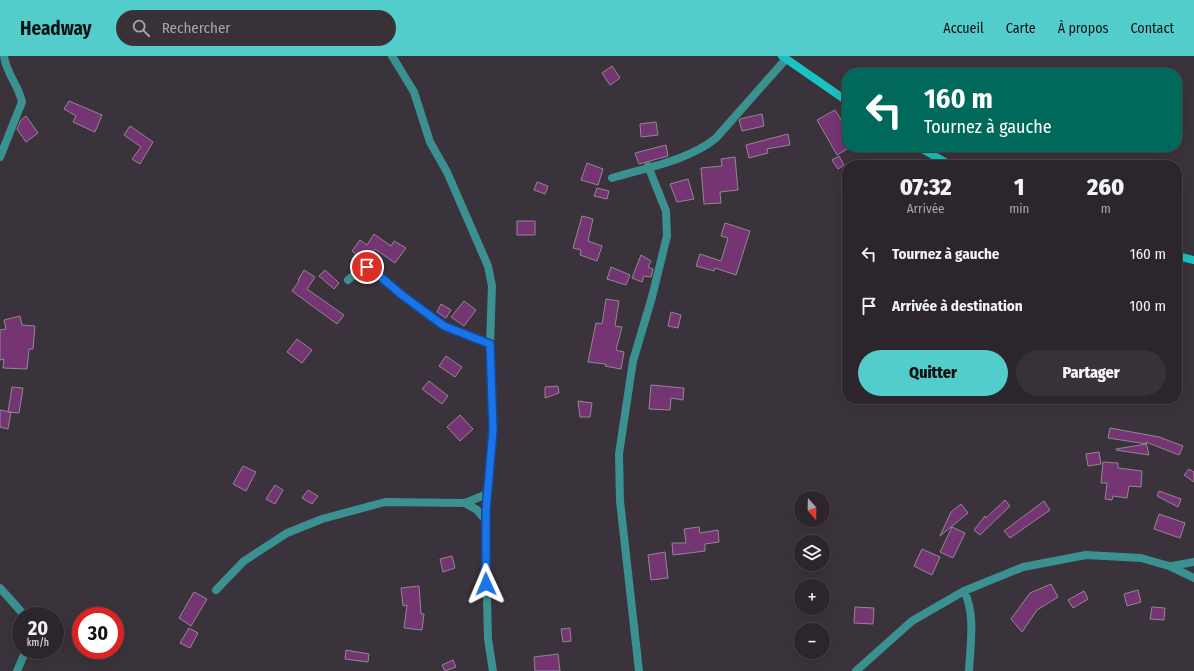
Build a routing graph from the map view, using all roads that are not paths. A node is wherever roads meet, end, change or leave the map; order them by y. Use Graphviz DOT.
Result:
graph roads {
  1 [pos="4,56"];
  2 [pos="392,56"];
  3 [pos="784,57"];
  4 [pos="842,98"];
  5 [pos="928,152"];
  6 [pos="0,157"];
  7 [pos="941,160"];
  8 [pos="648,166"];
  9 [pos="612,178"];
  10 [pos="1182,257"];
  11 [pos="1194,260"];
  12 [pos="348,280"];
  13 [pos="490,344"];
  14 [pos="487,494"];
  15 [pos="465,503"];
  16 [pos="486,519"];
  17 [pos="1194,562"];
  18 [pos="1169,566"];
  19 [pos="1194,578"];
  20 [pos="0,588"];
  21 [pos="216,590"];
  22 [pos="964,591"];
  23 [pos="17,607"];
  24 [pos="22,659"];
  25 [pos="16,671"];
  26 [pos="493,671"];
  27 [pos="639,671"];
  28 [pos="856,671"];
  29 [pos="969,671"];
  1 -- 6 [label="street"];
  2 -- 13 [label="street"];
  3 -- 4 [label="street"];
  3 -- 8 [label="street"];
  5 -- 7 [label="street"];
  8 -- 9 [label="street"];
  8 -- 27 [label="street"];
  10 -- 11 [label="street"];
  12 -- 13 [label="street"];
  13 -- 14 [label="street"];
  14 -- 15 [label="street"];
  14 -- 16 [label="street"];
  15 -- 16 [label="street"];
  15 -- 21 [label="street"];
  16 -- 26 [label="street"];
  17 -- 18 [label="street"];
  18 -- 19 [label="street"];
  18 -- 22 [label="street"];
  20 -- 23 [label="street"];
  22 -- 28 [label="street"];
  22 -- 29 [label="street"];
  24 -- 25 [label="street"];
}
